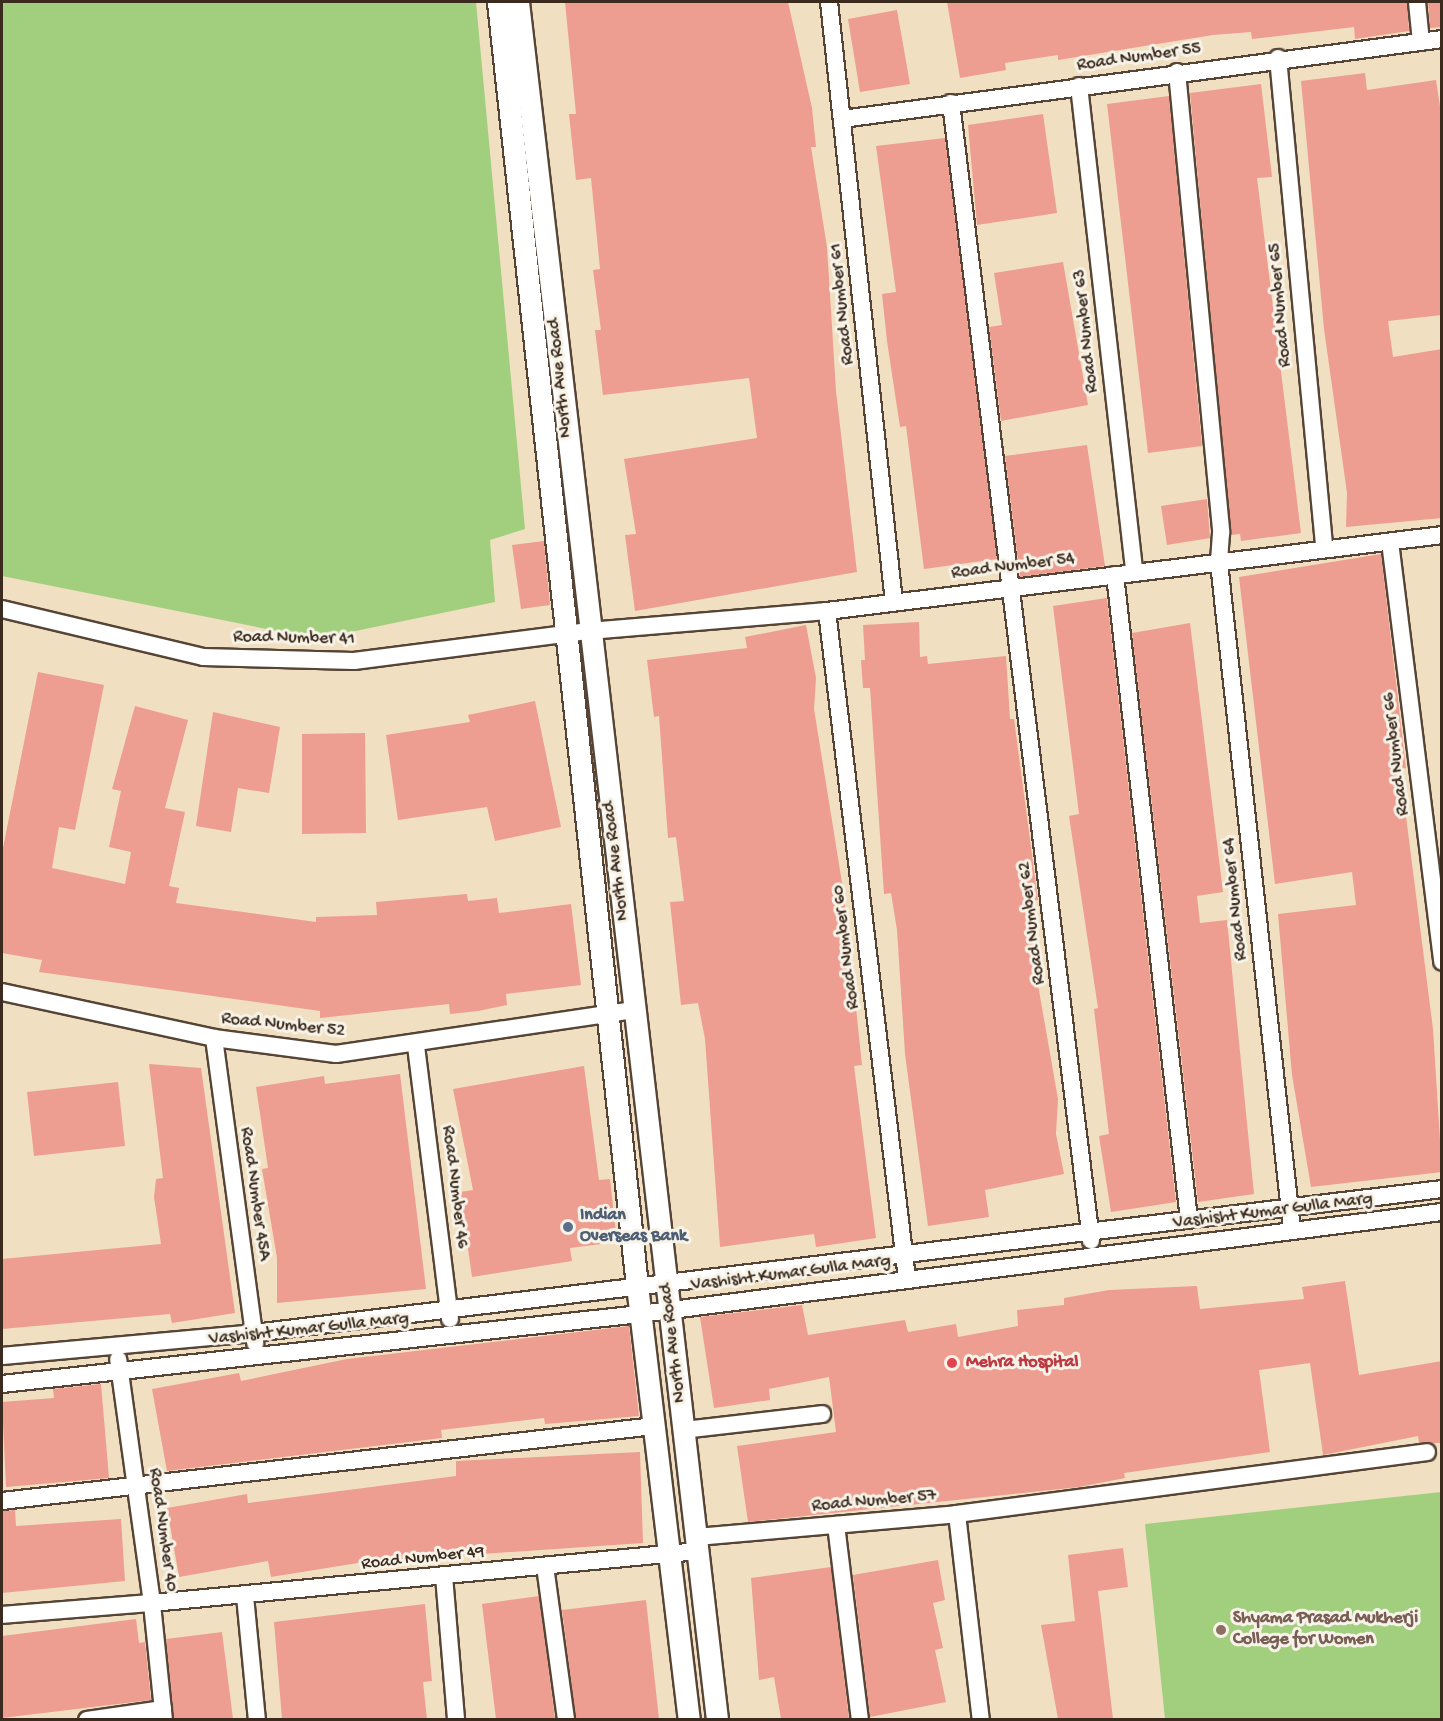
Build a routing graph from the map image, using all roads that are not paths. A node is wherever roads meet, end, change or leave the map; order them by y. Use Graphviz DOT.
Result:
graph roads {
  1 [pos="498,2"];
  2 [pos="518,2"];
  3 [pos="829,2"];
  4 [pos="1417,2"];
  5 [pos="1442,39"];
  6 [pos="1421,42"];
  7 [pos="1278,58"];
  8 [pos="1177,72"];
  9 [pos="1079,86"];
  10 [pos="951,103"];
  11 [pos="842,119"];
  12 [pos="1442,535"];
  13 [pos="1390,542"];
  14 [pos="1324,549"];
  15 [pos="1219,564"];
  16 [pos="1134,572"];
  17 [pos="1115,575"];
  18 [pos="1011,586"];
  19 [pos="894,602"];
  20 [pos="2,609"];
  21 [pos="827,610"];
  22 [pos="589,631"];
  23 [pos="568,634"];
  24 [pos="1442,962"];
  25 [pos="2,992"];
  26 [pos="634,1010"];
  27 [pos="608,1013"];
  28 [pos="214,1038"];
  29 [pos="416,1046"];
  30 [pos="1442,1188"];
  31 [pos="1290,1205"];
  32 [pos="1442,1212"];
  33 [pos="1189,1219"];
  34 [pos="1089,1229"];
  35 [pos="1292,1230"];
  36 [pos="902,1254"];
  37 [pos="1093,1255"];
  38 [pos="907,1279"];
  39 [pos="667,1282"];
  40 [pos="637,1285"];
  41 [pos="670,1309"];
  42 [pos="450,1310"];
  43 [pos="640,1314"];
  44 [pos="254,1333"];
  45 [pos="452,1334"];
  46 [pos="117,1348"];
  47 [pos="256,1355"];
  48 [pos="2,1356"];
  49 [pos="119,1369"];
  50 [pos="2,1384"];
  51 [pos="822,1414"];
  52 [pos="654,1426"];
  53 [pos="684,1430"];
  54 [pos="1427,1452"];
  55 [pos="135,1484"];
  56 [pos="2,1501"];
  57 [pos="957,1514"];
  58 [pos="836,1525"];
  59 [pos="697,1544"];
  60 [pos="670,1553"];
  61 [pos="545,1566"];
  62 [pos="444,1576"];
  63 [pos="245,1596"];
  64 [pos="152,1604"];
  65 [pos="2,1615"];
  66 [pos="164,1714"];
  67 [pos="87,1719"];
  68 [pos="257,1719"];
  69 [pos="456,1719"];
  70 [pos="566,1719"];
  71 [pos="689,1719"];
  72 [pos="717,1719"];
  73 [pos="860,1719"];
  74 [pos="981,1719"];
  1 -- 23 [label="street"];
  2 -- 22 [label="street, North Ave Road"];
  3 -- 11 [label="street, Road Number 61"];
  4 -- 6 [label="street"];
  5 -- 6 [label="street, Road Number 55"];
  6 -- 7 [label="street, Road Number 55"];
  7 -- 8 [label="street, Road Number 55"];
  7 -- 14 [label="street, Road Number 65"];
  8 -- 9 [label="street, Road Number 55"];
  8 -- 15 [label="street, Road Number 64"];
  9 -- 10 [label="street, Road Number 55"];
  9 -- 16 [label="street, Road Number 63"];
  10 -- 11 [label="street, Road Number 55"];
  10 -- 18 [label="street, Road Number 62"];
  11 -- 19 [label="street, Road Number 61"];
  12 -- 13 [label="street, Road Number 54"];
  13 -- 14 [label="street, Road Number 54"];
  13 -- 24 [label="street, Road Number 66"];
  14 -- 15 [label="street, Road Number 54"];
  15 -- 16 [label="street, Road Number 54"];
  15 -- 31 [label="street, Road Number 64"];
  16 -- 17 [label="street, Road Number 54"];
  17 -- 18 [label="street, Road Number 54"];
  17 -- 33 [label="street"];
  18 -- 19 [label="street, Road Number 54"];
  18 -- 34 [label="street, Road Number 62"];
  19 -- 21 [label="street, Road Number 54"];
  20 -- 23 [label="street, Road Number 41"];
  21 -- 22 [label="street, Road Number 54"];
  21 -- 36 [label="street, Road Number 60"];
  22 -- 23 [label="street, Road Number 41"];
  22 -- 26 [label="street, North Ave Road"];
  23 -- 27 [label="street"];
  25 -- 28 [label="street, Road Number 52"];
  26 -- 27 [label="street, Road Number 52"];
  26 -- 39 [label="street, North Ave Road"];
  27 -- 29 [label="street, Road Number 52"];
  27 -- 40 [label="street"];
  28 -- 29 [label="street, Road Number 52"];
  28 -- 44 [label="street, Road Number 45A"];
  29 -- 42 [label="street, Road Number 46"];
  30 -- 31 [label="street, Vashisht Kumar Gulla Marg"];
  31 -- 33 [label="street, Vashisht Kumar Gulla Marg"];
  31 -- 35 [label="street, Road Number 64"];
  32 -- 35 [label="street, Vashisht Kumar Gulla Marg"];
  33 -- 34 [label="street, Vashisht Kumar Gulla Marg"];
  34 -- 36 [label="street, Vashisht Kumar Gulla Marg"];
  34 -- 37 [label="street, Road Number 62"];
  35 -- 37 [label="street, Vashisht Kumar Gulla Marg"];
  36 -- 38 [label="street, Road Number 60"];
  36 -- 39 [label="street, Vashisht Kumar Gulla Marg"];
  37 -- 38 [label="street, Vashisht Kumar Gulla Marg"];
  38 -- 41 [label="street, Vashisht Kumar Gulla Marg"];
  39 -- 40 [label="street, Vashisht Kumar Gulla Marg"];
  39 -- 41 [label="street, North Ave Road"];
  40 -- 42 [label="street, Vashisht Kumar Gulla Marg"];
  40 -- 43 [label="street"];
  41 -- 43 [label="street, Vashisht Kumar Gulla Marg"];
  41 -- 53 [label="street, North Ave Road"];
  42 -- 44 [label="street, Vashisht Kumar Gulla Marg"];
  42 -- 45 [label="street, Road Number 46"];
  43 -- 45 [label="street, Vashisht Kumar Gulla Marg"];
  43 -- 52 [label="street"];
  44 -- 46 [label="street, Vashisht Kumar Gulla Marg"];
  44 -- 47 [label="street, Road Number 45A"];
  45 -- 47 [label="street, Vashisht Kumar Gulla Marg"];
  46 -- 48 [label="street, Vashisht Kumar Gulla Marg"];
  46 -- 49 [label="street, Road Number 40"];
  47 -- 49 [label="street, Vashisht Kumar Gulla Marg"];
  49 -- 50 [label="street, Vashisht Kumar Gulla Marg"];
  49 -- 55 [label="street, Road Number 40"];
  51 -- 53 [label="street"];
  52 -- 55 [label="street"];
  52 -- 60 [label="street"];
  53 -- 59 [label="street, North Ave Road"];
  54 -- 57 [label="street"];
  55 -- 56 [label="street"];
  55 -- 64 [label="street, Road Number 40"];
  57 -- 58 [label="street, Road Number 57"];
  57 -- 74 [label="street, Road Number 57"];
  58 -- 59 [label="street, Road Number 57"];
  58 -- 73 [label="street"];
  59 -- 60 [label="street, Road Number 49"];
  59 -- 72 [label="street, North Ave Road"];
  60 -- 61 [label="street, Road Number 49"];
  60 -- 71 [label="street"];
  61 -- 62 [label="street, Road Number 49"];
  61 -- 70 [label="street"];
  62 -- 63 [label="street, Road Number 49"];
  62 -- 69 [label="street"];
  63 -- 64 [label="street, Road Number 49"];
  63 -- 68 [label="street"];
  64 -- 65 [label="street, Road Number 40"];
  64 -- 66 [label="street"];
  66 -- 67 [label="street"];
}
